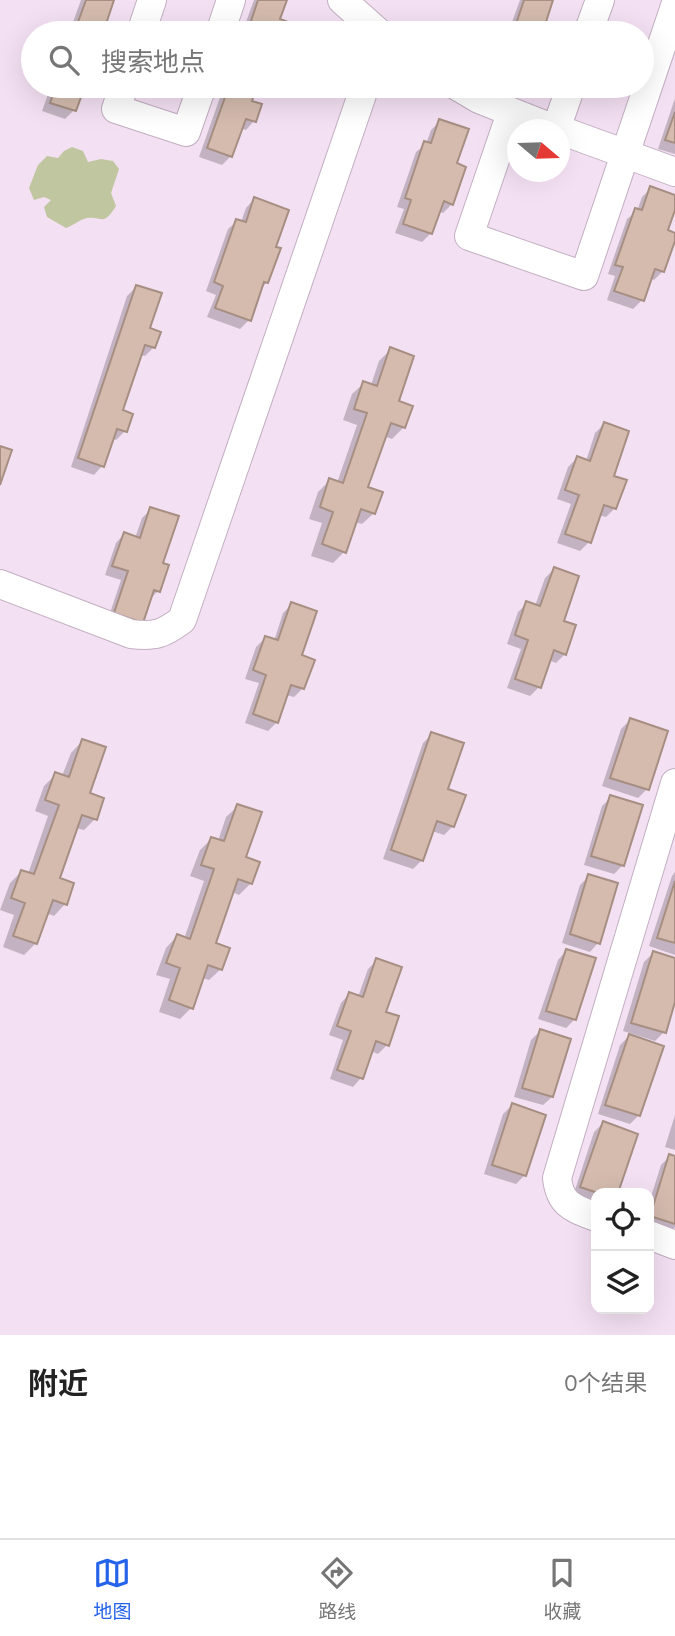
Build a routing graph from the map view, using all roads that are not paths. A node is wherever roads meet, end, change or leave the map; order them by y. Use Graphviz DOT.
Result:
graph roads {
  1 [pos="152,0"];
  2 [pos="231,0"];
  3 [pos="342,0"];
  4 [pos="600,0"];
  5 [pos="675,6"];
  6 [pos="145,21"];
  7 [pos="224,21"];
  8 [pos="366,21"];
  9 [pos="592,21"];
  10 [pos="654,69"];
  11 [pos="120,98"];
  12 [pos="198,98"];
  13 [pos="361,98"];
  14 [pos="477,98"];
  15 [pos="567,98"];
  16 [pos="645,98"];
  17 [pos="511,113"];
  18 [pos="527,119"];
  19 [pos="560,119"];
  20 [pos="570,135"];
  21 [pos="626,154"];
  22 [pos="675,172"];
  23 [pos="0,584"];
  24 [pos="675,783"];
  25 [pos="591,1215"];
  26 [pos="654,1238"];
  27 [pos="675,1245"];
  1 -- 6 [label="street"];
  2 -- 7 [label="street"];
  3 -- 8 [label="street"];
  4 -- 9 [label="street"];
  5 -- 10 [label="street"];
  11 -- 12 [label="street"];
  13 -- 23 [label="street"];
  14 -- 17 [label="street"];
  15 -- 19 [label="street"];
  16 -- 21 [label="street"];
  17 -- 18 [label="street"];
  17 -- 21 [label="street"];
  20 -- 21 [label="street"];
  21 -- 22 [label="street"];
  24 -- 25 [label="street"];
  26 -- 27 [label="street"];
}
